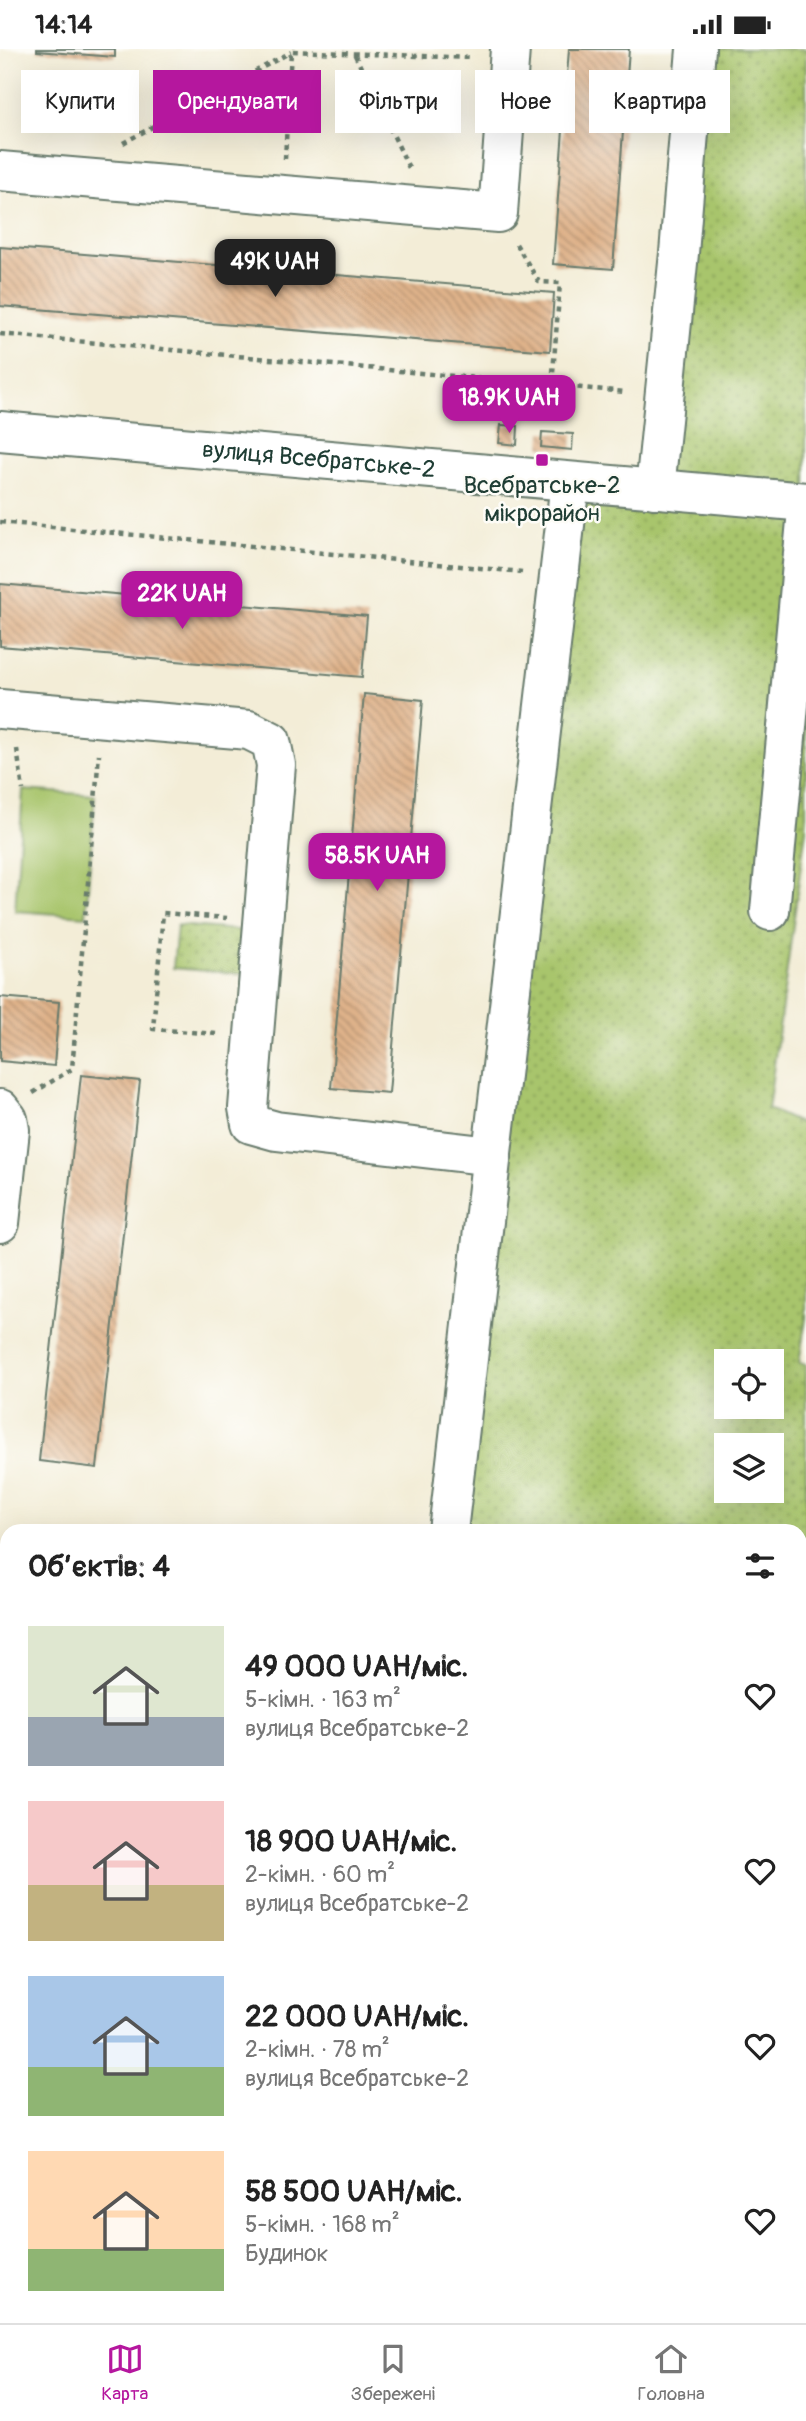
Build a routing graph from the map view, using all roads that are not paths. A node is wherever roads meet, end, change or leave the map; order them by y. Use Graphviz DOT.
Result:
graph roads {
  1 [pos="696,49"];
  2 [pos="510,54"];
  3 [pos="0,171"];
  4 [pos="0,431"];
  5 [pos="570,482"];
  6 [pos="655,489"];
  7 [pos="806,502"];
  8 [pos="806,521"];
  9 [pos="0,709"];
  10 [pos="770,911"];
  11 [pos="1,1110"];
  12 [pos="492,1157"];
  13 [pos="0,1223"];
  14 [pos="449,1524"];
  1 -- 6 [label="street"];
  2 -- 3 [label="street"];
  4 -- 5 [label="street, вулиця Всебратське-2"];
  5 -- 6 [label="street, вулиця Всебратське-2"];
  5 -- 12 [label="street"];
  6 -- 7 [label="street, вулиця Всебратське-2"];
  8 -- 10 [label="street"];
  9 -- 12 [label="street"];
  11 -- 13 [label="street"];
  12 -- 14 [label="street"];
}
